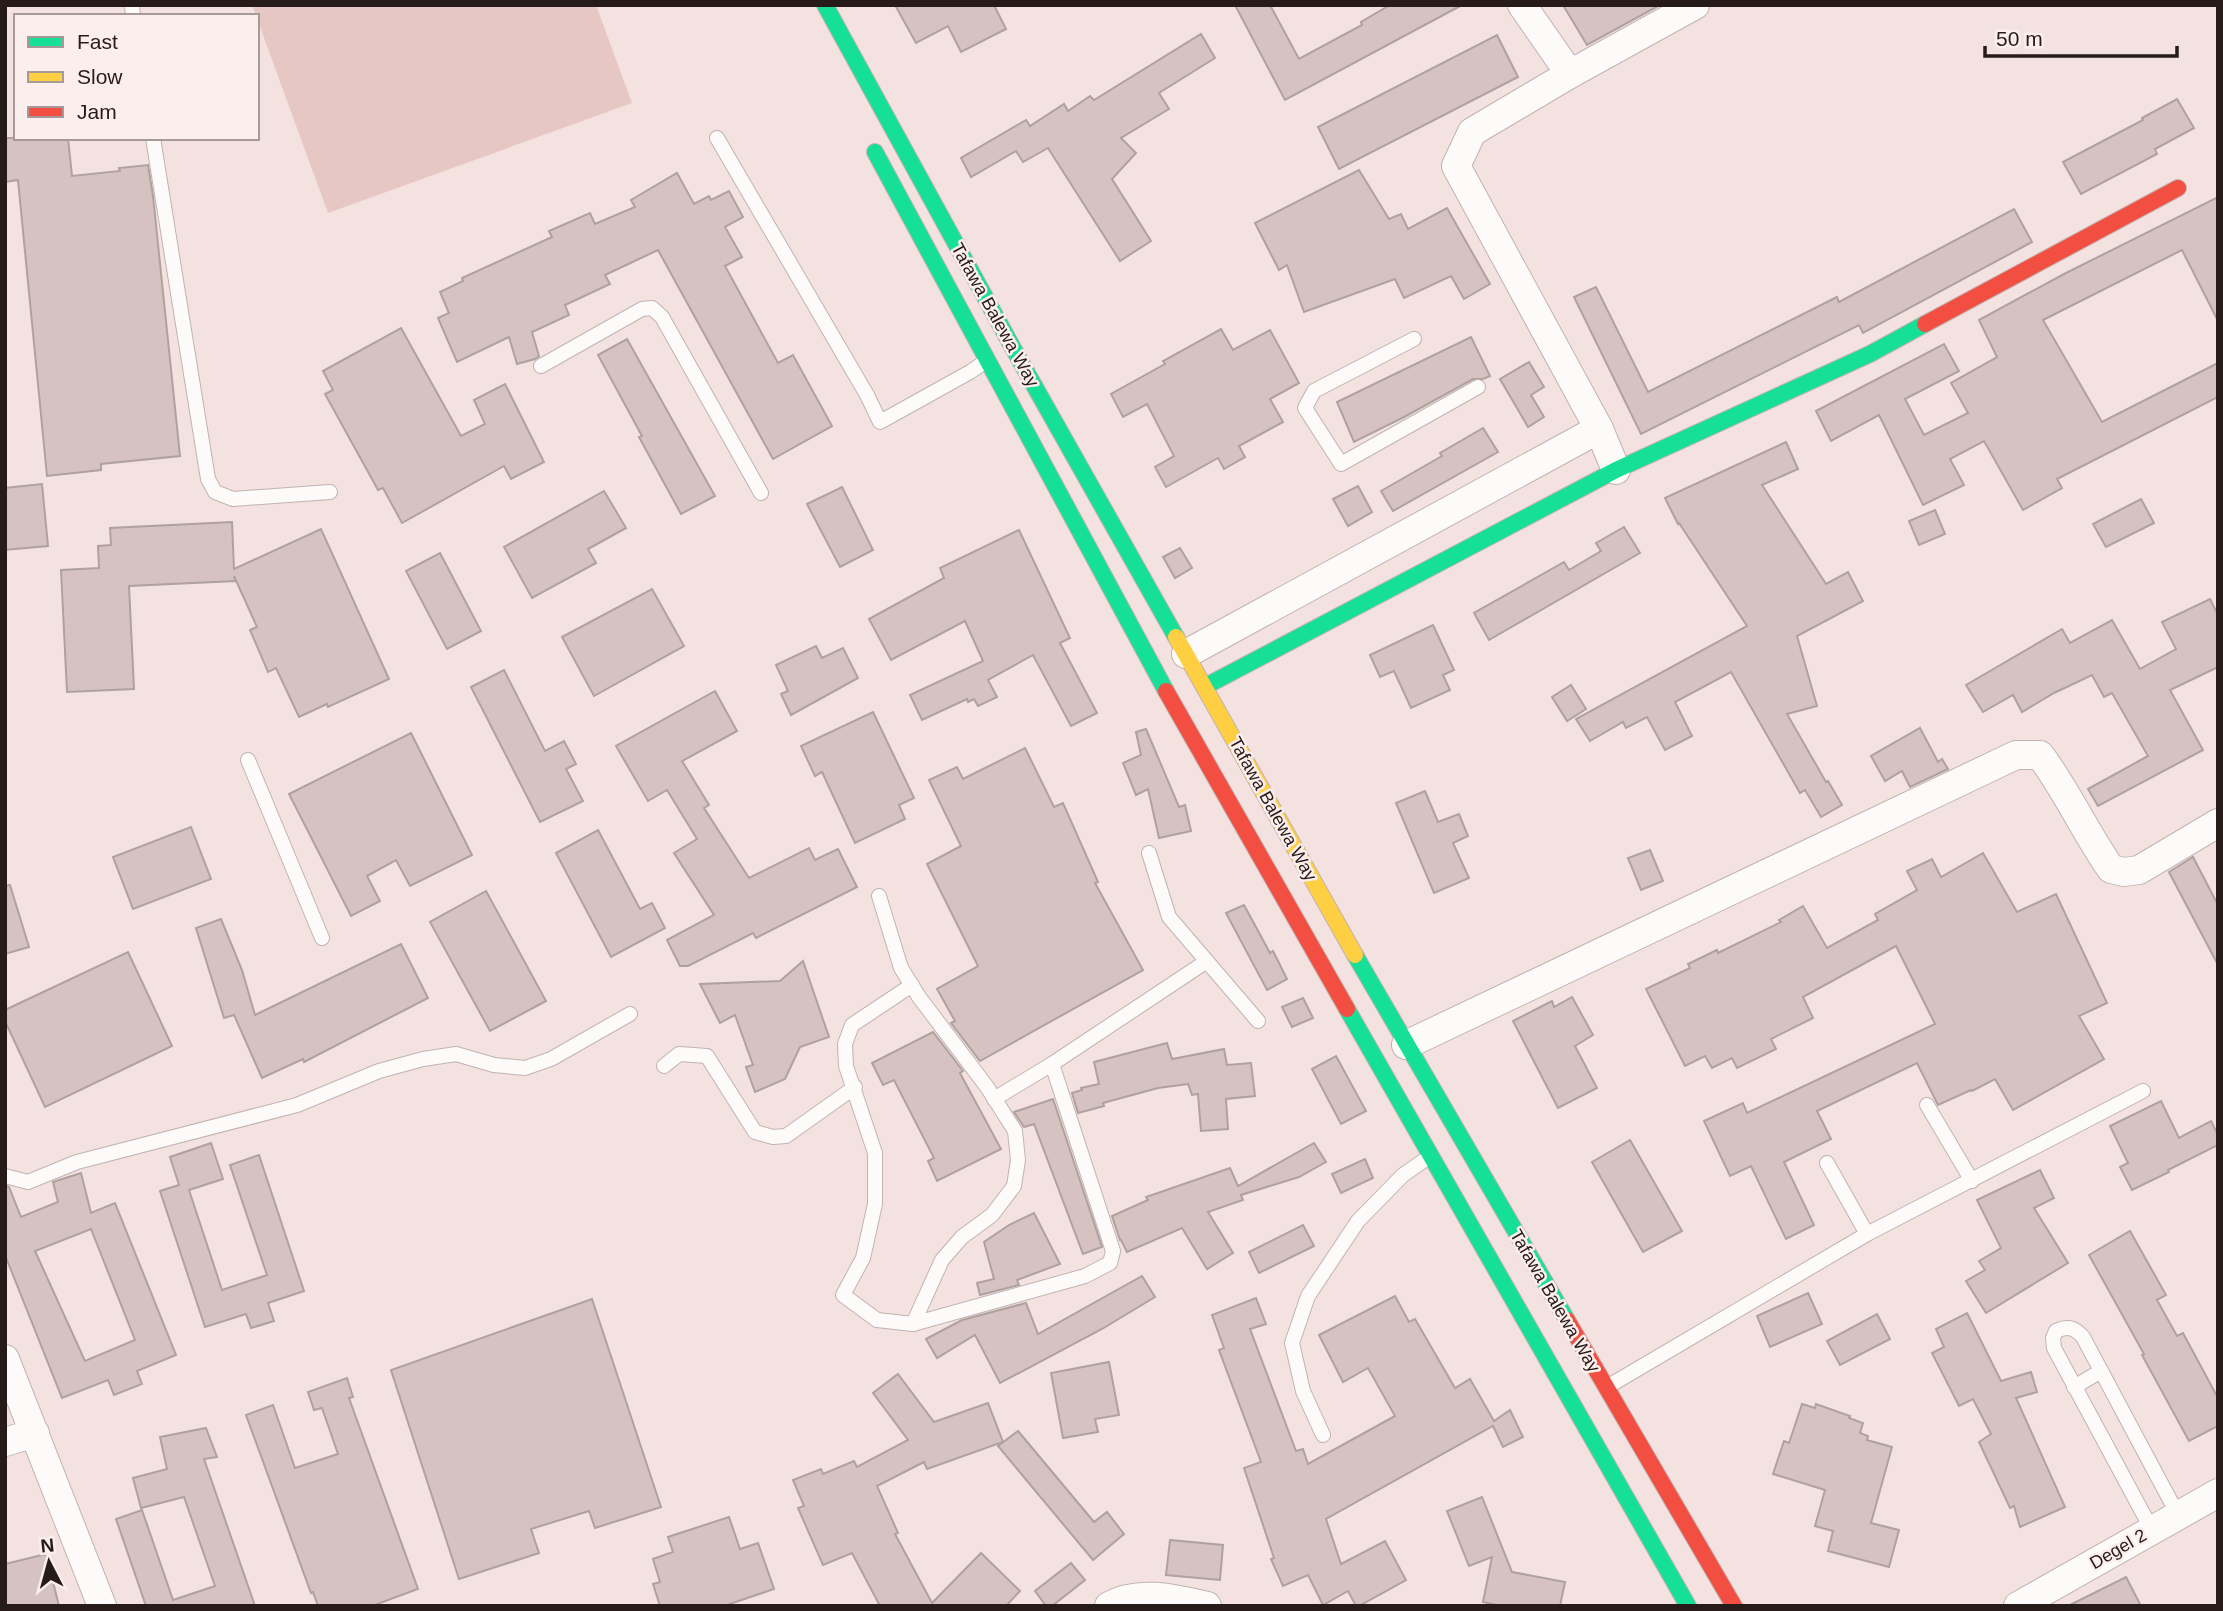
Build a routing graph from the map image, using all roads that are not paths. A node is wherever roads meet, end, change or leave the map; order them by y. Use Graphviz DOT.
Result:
graph roads {
  1 [pos="825,5"];
  2 [pos="1522,5"];
  3 [pos="1695,5"];
  4 [pos="1570,74"];
  5 [pos="717,138"];
  6 [pos="153,140"];
  7 [pos="869,140"];
  8 [pos="2178,188"];
  9 [pos="1414,339"];
  10 [pos="1013,348"];
  11 [pos="987,360"];
  12 [pos="541,366"];
  13 [pos="1478,387"];
  14 [pos="1599,429"];
  15 [pos="1616,470"];
  16 [pos="330,492"];
  17 [pos="761,493"];
  18 [pos="1186,654"];
  19 [pos="1204,687"];
  20 [pos="248,760"];
  21 [pos="2218,823"];
  22 [pos="1149,853"];
  23 [pos="879,896"];
  24 [pos="321,938"];
  25 [pos="1207,961"];
  26 [pos="912,985"];
  27 [pos="630,1014"];
  28 [pos="1258,1021"];
  29 [pos="1406,1045"];
  30 [pos="1052,1064"];
  31 [pos="664,1066"];
  32 [pos="855,1087"];
  33 [pos="2143,1091"];
  34 [pos="994,1099"];
  35 [pos="1927,1105"];
  36 [pos="1430,1156"];
  37 [pos="1827,1163"];
  38 [pos="5,1176"];
  39 [pos="1972,1181"];
  40 [pos="1867,1234"];
  41 [pos="913,1324"];
  42 [pos="5,1359"];
  43 [pos="2101,1371"];
  44 [pos="1606,1387"];
  45 [pos="2074,1387"];
  46 [pos="35,1433"];
  47 [pos="1323,1435"];
  48 [pos="5,1442"];
  49 [pos="2218,1493"];
  50 [pos="2178,1515"];
  51 [pos="2152,1530"];
  52 [pos="102,1606"];
  53 [pos="1109,1606"];
  54 [pos="1207,1606"];
  55 [pos="1688,1606"];
  56 [pos="1734,1606"];
  57 [pos="2018,1606"];
  1 -- 10 [label="main road, Tafawa Balewa Way"];
  2 -- 4 [label="street"];
  3 -- 4 [label="street"];
  4 -- 14 [label="street"];
  5 -- 11 [label="lane"];
  6 -- 16 [label="lane"];
  7 -- 11 [label="main road, Tafawa Balewa Way"];
  8 -- 15 [label="main road"];
  9 -- 13 [label="lane"];
  10 -- 11 [label="lane"];
  10 -- 18 [label="main road, Tafawa Balewa Way"];
  11 -- 36 [label="main road, Tafawa Balewa Way"];
  12 -- 17 [label="lane"];
  14 -- 15 [label="street"];
  14 -- 18 [label="street"];
  15 -- 19 [label="main road"];
  18 -- 19 [label="main road, Tafawa Balewa Way"];
  19 -- 29 [label="main road, Tafawa Balewa Way"];
  20 -- 24 [label="lane"];
  21 -- 29 [label="street"];
  22 -- 25 [label="lane"];
  23 -- 26 [label="lane"];
  25 -- 28 [label="lane"];
  25 -- 30 [label="lane"];
  26 -- 32 [label="lane"];
  26 -- 34 [label="lane"];
  27 -- 38 [label="lane"];
  29 -- 44 [label="main road, Tafawa Balewa Way"];
  30 -- 34 [label="lane"];
  30 -- 41 [label="lane"];
  31 -- 32 [label="lane"];
  32 -- 41 [label="lane"];
  33 -- 39 [label="lane"];
  34 -- 41 [label="lane"];
  35 -- 39 [label="lane"];
  36 -- 47 [label="lane"];
  36 -- 55 [label="main road, Tafawa Balewa Way"];
  37 -- 40 [label="lane"];
  39 -- 40 [label="lane"];
  40 -- 44 [label="lane"];
  42 -- 46 [label="street"];
  43 -- 45 [label="lane"];
  43 -- 45 [label="lane"];
  43 -- 50 [label="lane"];
  44 -- 56 [label="main road, Tafawa Balewa Way"];
  45 -- 51 [label="lane"];
  46 -- 48 [label="street"];
  46 -- 52 [label="street"];
  49 -- 50 [label="street, Degel 2"];
  50 -- 51 [label="street, Degel 2"];
  51 -- 57 [label="street, Degel 2"];
  53 -- 54 [label="street"];
}
